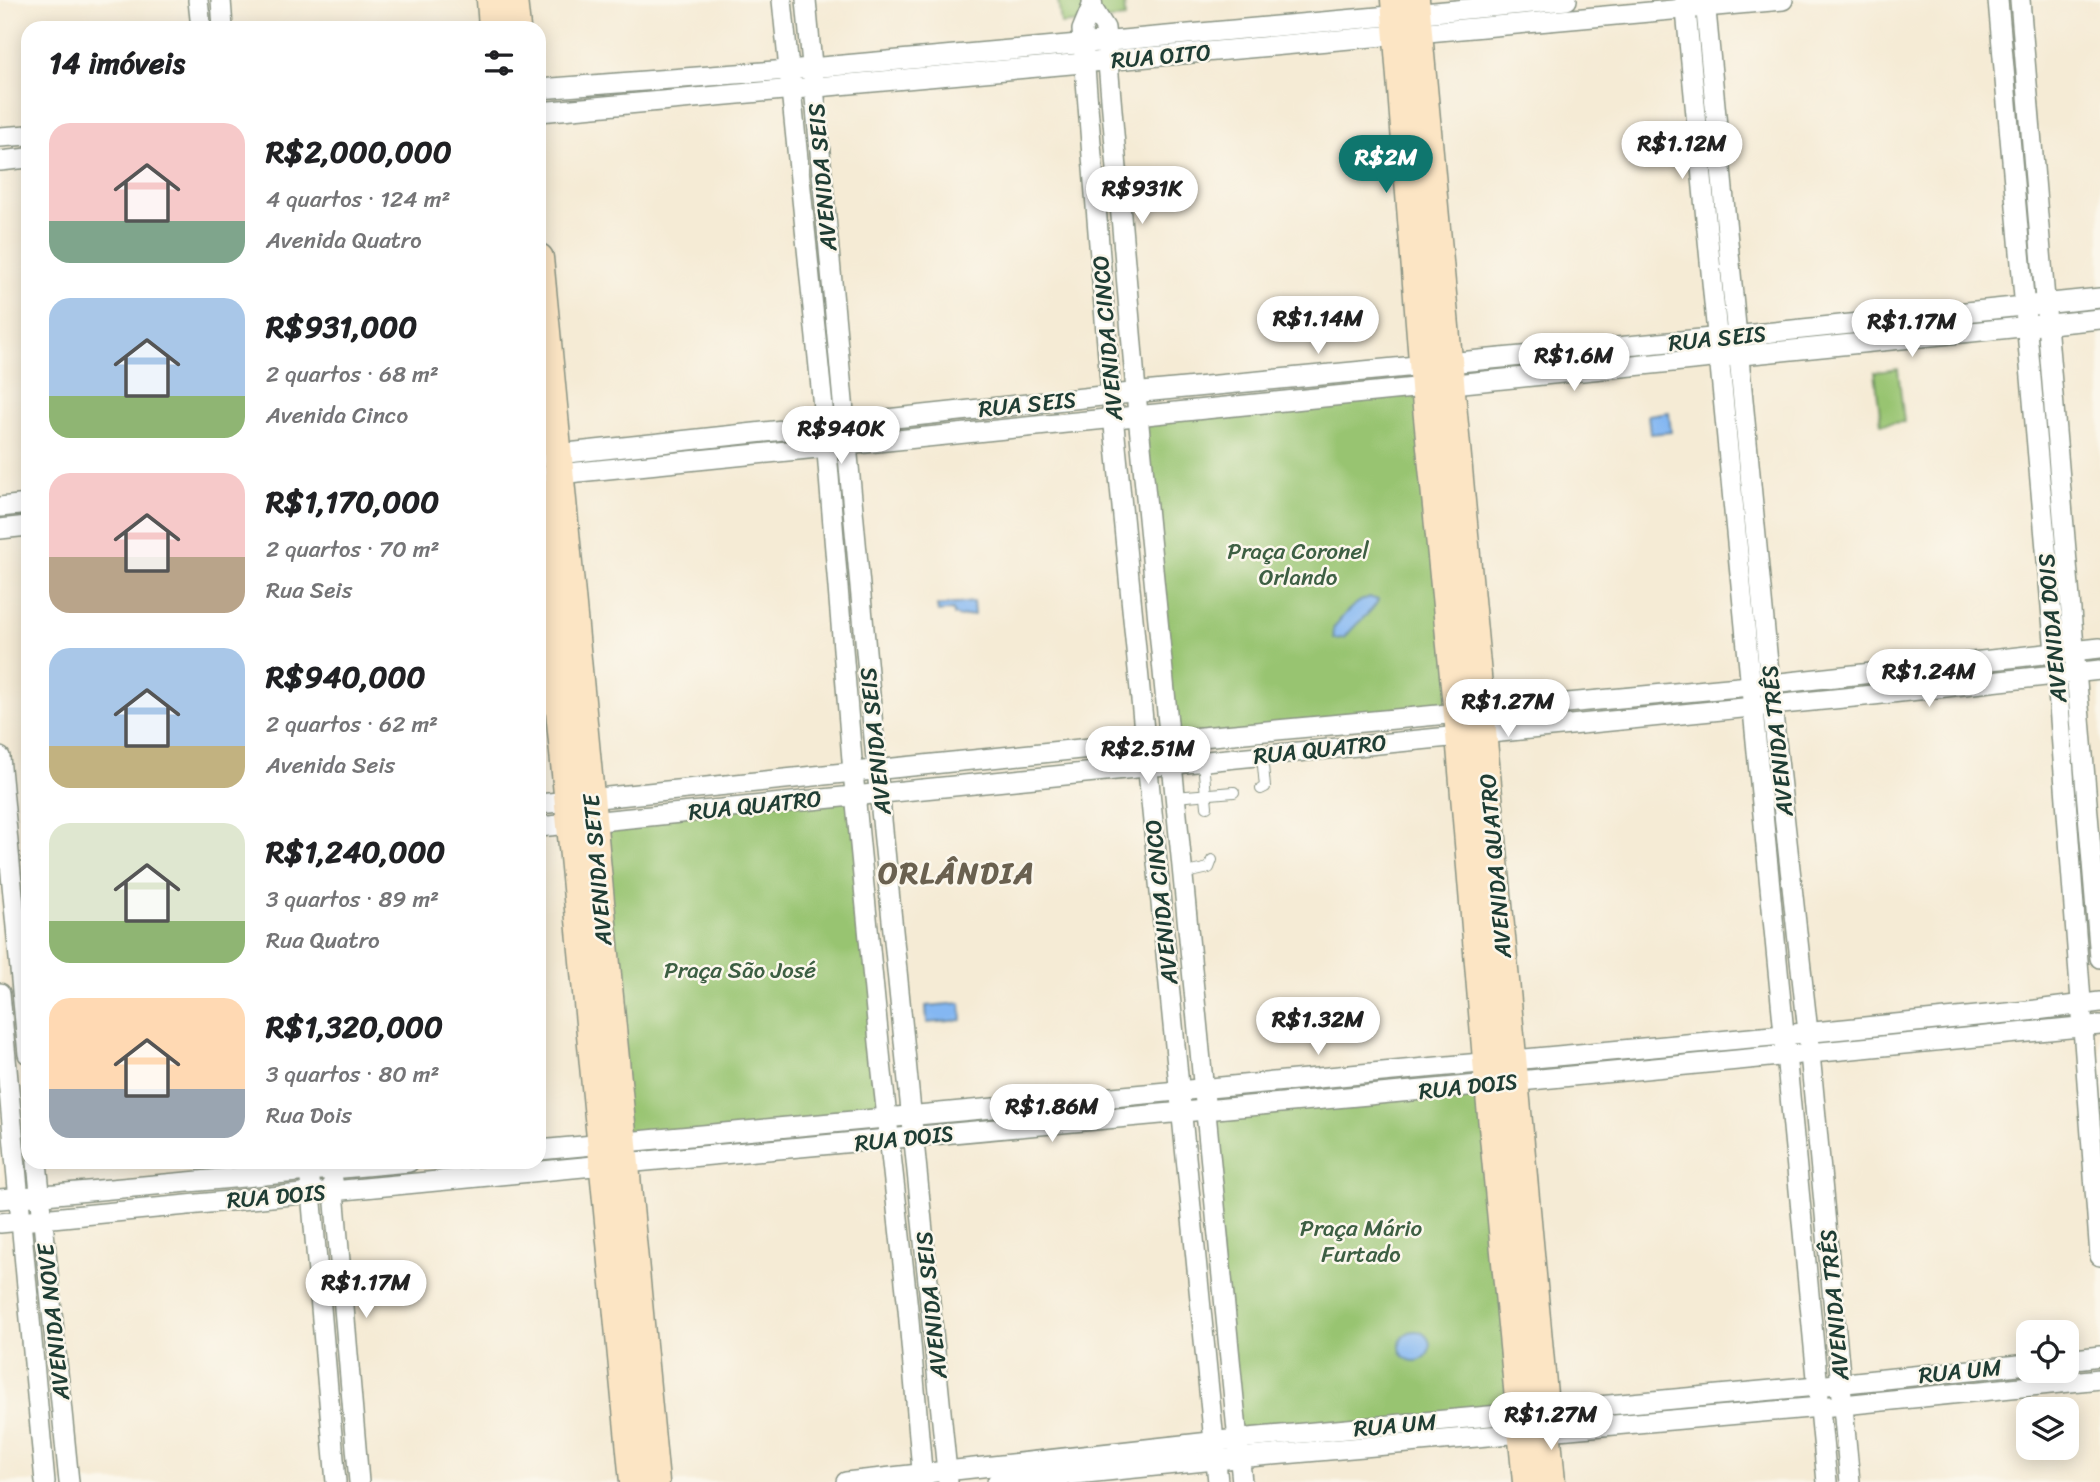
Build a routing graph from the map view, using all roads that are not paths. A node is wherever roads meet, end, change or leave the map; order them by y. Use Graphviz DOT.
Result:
graph roads {
  1 [pos="198,0"];
  2 [pos="221,0"];
  3 [pos="491,0"];
  4 [pos="513,0"];
  5 [pos="782,0"];
  6 [pos="806,0"];
  7 [pos="1567,0"];
  8 [pos="1783,0"];
  9 [pos="1998,0"];
  10 [pos="2020,0"];
  11 [pos="1092,3"];
  12 [pos="1705,4"];
  13 [pos="1685,5"];
  14 [pos="1407,16"];
  15 [pos="200,21"];
  16 [pos="222,21"];
  17 [pos="493,21"];
  18 [pos="515,21"];
  19 [pos="1107,40"];
  20 [pos="1083,42"];
  21 [pos="1108,61"];
  22 [pos="1085,63"];
  23 [pos="812,68"];
  24 [pos="788,70"];
  25 [pos="546,88"];
  26 [pos="814,89"];
  27 [pos="790,90"];
  28 [pos="546,111"];
  29 [pos="21,136"];
  30 [pos="0,137"];
  31 [pos="21,160"];
  32 [pos="0,161"];
  33 [pos="2100,298"];
  34 [pos="2046,303"];
  35 [pos="2026,305"];
  36 [pos="2100,319"];
  37 [pos="2047,324"];
  38 [pos="2026,326"];
  39 [pos="1738,335"];
  40 [pos="1717,338"];
  41 [pos="1740,356"];
  42 [pos="1719,358"];
  43 [pos="1436,375"];
  44 [pos="1137,393"];
  45 [pos="1111,395"];
  46 [pos="1138,415"];
  47 [pos="1114,418"];
  48 [pos="845,424"];
  49 [pos="825,427"];
  50 [pos="546,444"];
  51 [pos="847,445"];
  52 [pos="827,447"];
  53 [pos="547,470"];
  54 [pos="21,505"];
  55 [pos="0,507"];
  56 [pos="21,527"];
  57 [pos="0,529"];
  58 [pos="2100,648"];
  59 [pos="2065,651"];
  60 [pos="2100,670"];
  61 [pos="2066,673"];
  62 [pos="1761,685"];
  63 [pos="1763,706"];
  64 [pos="1470,723"];
  65 [pos="1170,740"];
  66 [pos="1144,743"];
  67 [pos="1262,755"];
  68 [pos="0,757"];
  69 [pos="1203,761"];
  70 [pos="1172,764"];
  71 [pos="1146,766"];
  72 [pos="877,770"];
  73 [pos="853,772"];
  74 [pos="1261,789"];
  75 [pos="880,792"];
  76 [pos="1234,792"];
  77 [pos="856,794"];
  78 [pos="1206,794"];
  79 [pos="1175,797"];
  80 [pos="546,805"];
  81 [pos="1207,807"];
  82 [pos="580,812"];
  83 [pos="546,824"];
  84 [pos="13,854"];
  85 [pos="1212,860"];
  86 [pos="13,874"];
  87 [pos="1182,874"];
  88 [pos="2100,958"];
  89 [pos="21,970"];
  90 [pos="0,993"];
  91 [pos="2091,1003"];
  92 [pos="2092,1025"];
  93 [pos="1808,1032"];
  94 [pos="1783,1035"];
  95 [pos="1810,1054"];
  96 [pos="1786,1056"];
  97 [pos="1501,1072"];
  98 [pos="1204,1088"];
  99 [pos="1180,1091"];
  100 [pos="1206,1110"];
  101 [pos="1182,1112"];
  102 [pos="912,1115"];
  103 [pos="887,1118"];
  104 [pos="914,1137"];
  105 [pos="890,1140"];
  106 [pos="546,1150"];
  107 [pos="613,1154"];
  108 [pos="546,1163"];
  109 [pos="38,1169"];
  110 [pos="282,1169"];
  111 [pos="309,1169"];
  112 [pos="331,1169"];
  113 [pos="500,1169"];
  114 [pos="334,1191"];
  115 [pos="311,1193"];
  116 [pos="40,1196"];
  117 [pos="9,1198"];
  118 [pos="42,1219"];
  119 [pos="21,1221"];
  120 [pos="0,1223"];
  121 [pos="2100,1256"];
  122 [pos="2100,1356"];
  123 [pos="2079,1359"];
  124 [pos="2016,1365"];
  125 [pos="2100,1378"];
  126 [pos="1842,1384"];
  127 [pos="1816,1386"];
  128 [pos="1843,1405"];
  129 [pos="1819,1407"];
  130 [pos="1533,1423"];
  131 [pos="1238,1449"];
  132 [pos="1215,1451"];
  133 [pos="948,1477"];
  134 [pos="923,1478"];
  135 [pos="45,1482"];
  136 [pos="69,1482"];
  137 [pos="336,1482"];
  138 [pos="359,1482"];
  139 [pos="634,1482"];
  140 [pos="655,1482"];
  141 [pos="846,1482"];
  142 [pos="997,1482"];
  143 [pos="1218,1482"];
  144 [pos="1242,1482"];
  145 [pos="1527,1482"];
  146 [pos="1551,1482"];
  147 [pos="1827,1482"];
  148 [pos="1850,1482"];
  1 -- 15 [label="street"];
  2 -- 16 [label="street"];
  3 -- 17 [label="street"];
  4 -- 18 [label="street"];
  5 -- 24 [label="street, AVENIDA SEIS"];
  6 -- 23 [label="street, AVENIDA SEIS"];
  7 -- 14 [label="street, RUA OITO"];
  8 -- 12 [label="street, RUA OITO"];
  9 -- 35 [label="street, AVENIDA DOIS"];
  10 -- 34 [label="street, AVENIDA DOIS"];
  11 -- 19 [label="street, AVENIDA CINCO"];
  11 -- 20 [label="street, AVENIDA CINCO"];
  12 -- 13 [label="street, RUA OITO"];
  12 -- 39 [label="street, AVENIDA TRÊS"];
  13 -- 14 [label="street, RUA OITO"];
  13 -- 40 [label="street, AVENIDA TRÊS"];
  14 -- 19 [label="street, RUA OITO"];
  14 -- 21 [label="street, RUA OITO"];
  14 -- 43 [label="street, AVENIDA QUATRO"];
  19 -- 20 [label="street, RUA OITO"];
  19 -- 21 [label="street, AVENIDA CINCO"];
  20 -- 22 [label="street, AVENIDA CINCO"];
  20 -- 23 [label="street, RUA OITO"];
  21 -- 22 [label="street, RUA OITO"];
  21 -- 44 [label="street, AVENIDA CINCO"];
  22 -- 26 [label="street, RUA OITO"];
  22 -- 45 [label="street, AVENIDA CINCO"];
  23 -- 24 [label="street, RUA OITO"];
  23 -- 26 [label="street, AVENIDA SEIS"];
  24 -- 25 [label="street, RUA OITO"];
  24 -- 27 [label="street, AVENIDA SEIS"];
  26 -- 27 [label="street, RUA OITO"];
  26 -- 48 [label="street, AVENIDA SEIS"];
  27 -- 28 [label="street, RUA OITO"];
  27 -- 49 [label="street, AVENIDA SEIS"];
  29 -- 30 [label="street"];
  31 -- 32 [label="street"];
  33 -- 34 [label="street, RUA SEIS"];
  34 -- 35 [label="street, RUA SEIS"];
  34 -- 37 [label="street, AVENIDA DOIS"];
  35 -- 38 [label="street, AVENIDA DOIS"];
  35 -- 39 [label="street, RUA SEIS"];
  36 -- 37 [label="street, RUA SEIS"];
  37 -- 38 [label="street, RUA SEIS"];
  37 -- 59 [label="street, AVENIDA DOIS"];
  38 -- 41 [label="street, RUA SEIS"];
  38 -- 59 [label="street, AVENIDA DOIS"];
  39 -- 40 [label="street, RUA SEIS"];
  39 -- 41 [label="street, AVENIDA TRÊS"];
  40 -- 42 [label="street, AVENIDA TRÊS"];
  40 -- 43 [label="street, RUA SEIS"];
  41 -- 42 [label="street, RUA SEIS"];
  41 -- 62 [label="street, AVENIDA TRÊS"];
  42 -- 43 [label="street, RUA SEIS"];
  42 -- 62 [label="street, AVENIDA TRÊS"];
  43 -- 44 [label="street, RUA SEIS"];
  43 -- 46 [label="street, RUA SEIS"];
  43 -- 64 [label="street, AVENIDA QUATRO"];
  44 -- 45 [label="street, RUA SEIS"];
  44 -- 46 [label="street, AVENIDA CINCO"];
  45 -- 47 [label="street, AVENIDA CINCO"];
  45 -- 48 [label="street, RUA SEIS"];
  46 -- 47 [label="street, RUA SEIS"];
  46 -- 65 [label="street, AVENIDA CINCO"];
  47 -- 51 [label="street, RUA SEIS"];
  47 -- 66 [label="street, AVENIDA CINCO"];
  48 -- 49 [label="street, RUA SEIS"];
  48 -- 51 [label="street, AVENIDA SEIS"];
  49 -- 52 [label="street, AVENIDA SEIS"];
  49 -- 53 [label="street, RUA SEIS"];
  50 -- 53 [label="street, AVENIDA SETE"];
  51 -- 52 [label="street, RUA SEIS"];
  51 -- 72 [label="street, AVENIDA SEIS"];
  52 -- 53 [label="street, RUA SEIS"];
  52 -- 73 [label="street, AVENIDA SEIS"];
  53 -- 82 [label="street, AVENIDA SETE"];
  54 -- 55 [label="street"];
  56 -- 57 [label="street"];
  58 -- 59 [label="street, RUA QUATRO"];
  59 -- 61 [label="street, AVENIDA DOIS"];
  59 -- 62 [label="street, RUA QUATRO"];
  60 -- 61 [label="street, RUA QUATRO"];
  61 -- 63 [label="street, RUA QUATRO"];
  61 -- 88 [label="street, AVENIDA DOIS"];
  61 -- 91 [label="street, AVENIDA DOIS"];
  62 -- 63 [label="street, AVENIDA TRÊS"];
  62 -- 64 [label="street, RUA QUATRO"];
  63 -- 64 [label="street, RUA QUATRO"];
  63 -- 93 [label="street, AVENIDA TRÊS"];
  63 -- 94 [label="street, AVENIDA TRÊS"];
  64 -- 65 [label="street, RUA QUATRO"];
  64 -- 67 [label="street, RUA QUATRO"];
  64 -- 97 [label="street, AVENIDA QUATRO"];
  65 -- 66 [label="street, RUA QUATRO"];
  65 -- 70 [label="street, AVENIDA CINCO"];
  66 -- 71 [label="street, AVENIDA CINCO"];
  66 -- 72 [label="street, RUA QUATRO"];
  67 -- 69 [label="street, RUA QUATRO"];
  67 -- 74 [label="lane"];
  68 -- 84 [label="street"];
  69 -- 70 [label="street, RUA QUATRO"];
  69 -- 78 [label="lane"];
  70 -- 71 [label="street, RUA QUATRO"];
  70 -- 79 [label="street, AVENIDA CINCO"];
  71 -- 75 [label="street, RUA QUATRO"];
  71 -- 99 [label="street, AVENIDA CINCO"];
  72 -- 73 [label="street, RUA QUATRO"];
  72 -- 75 [label="street, AVENIDA SEIS"];
  73 -- 77 [label="street, AVENIDA SEIS"];
  73 -- 82 [label="street, RUA QUATRO"];
  75 -- 77 [label="street, RUA QUATRO"];
  75 -- 102 [label="street, AVENIDA SEIS"];
  76 -- 78 [label="lane"];
  77 -- 82 [label="street, RUA QUATRO"];
  77 -- 103 [label="street, AVENIDA SEIS"];
  78 -- 79 [label="lane"];
  78 -- 81 [label="lane"];
  79 -- 87 [label="street, AVENIDA CINCO"];
  80 -- 82 [label="street, RUA QUATRO"];
  82 -- 83 [label="street, RUA QUATRO"];
  82 -- 107 [label="street, AVENIDA SETE"];
  84 -- 86 [label="street"];
  85 -- 87 [label="lane"];
  86 -- 89 [label="street"];
  87 -- 98 [label="street, AVENIDA CINCO"];
  90 -- 117 [label="street, AVENIDA NOVE"];
  91 -- 92 [label="street, AVENIDA DOIS"];
  91 -- 93 [label="street, RUA DOIS"];
  92 -- 95 [label="street, RUA DOIS"];
  92 -- 121 [label="street, AVENIDA DOIS"];
  93 -- 94 [label="street, RUA DOIS"];
  93 -- 95 [label="street, AVENIDA TRÊS"];
  94 -- 96 [label="street, AVENIDA TRÊS"];
  94 -- 97 [label="street, RUA DOIS"];
  95 -- 96 [label="street, RUA DOIS"];
  95 -- 126 [label="street, AVENIDA TRÊS"];
  96 -- 97 [label="street, RUA DOIS"];
  96 -- 127 [label="street, AVENIDA TRÊS"];
  97 -- 98 [label="street, RUA DOIS"];
  97 -- 100 [label="street, RUA DOIS"];
  97 -- 130 [label="street, AVENIDA QUATRO"];
  98 -- 99 [label="street, RUA DOIS"];
  98 -- 100 [label="street, AVENIDA CINCO"];
  99 -- 101 [label="street, AVENIDA CINCO"];
  99 -- 102 [label="street, RUA DOIS"];
  100 -- 101 [label="street, RUA DOIS"];
  100 -- 131 [label="street, AVENIDA CINCO"];
  101 -- 104 [label="street, RUA DOIS"];
  101 -- 132 [label="street, AVENIDA CINCO"];
  102 -- 103 [label="street, RUA DOIS"];
  102 -- 104 [label="street, AVENIDA SEIS"];
  103 -- 105 [label="street, AVENIDA SEIS"];
  103 -- 107 [label="street, RUA DOIS"];
  104 -- 105 [label="street, RUA DOIS"];
  104 -- 133 [label="street, AVENIDA SEIS"];
  105 -- 107 [label="street, RUA DOIS"];
  105 -- 134 [label="street, AVENIDA SEIS"];
  106 -- 107 [label="street, RUA DOIS"];
  107 -- 108 [label="street, RUA DOIS"];
  107 -- 139 [label="street, AVENIDA SETE"];
  107 -- 140 [label="street, AVENIDA SETE"];
  109 -- 116 [label="street, AVENIDA NOVE"];
  110 -- 116 [label="street, RUA DOIS"];
  111 -- 115 [label="street"];
  112 -- 114 [label="street"];
  113 -- 114 [label="street, RUA DOIS"];
  114 -- 115 [label="street, RUA DOIS"];
  114 -- 138 [label="street"];
  115 -- 118 [label="street, RUA DOIS"];
  115 -- 137 [label="street"];
  116 -- 117 [label="street, RUA DOIS"];
  116 -- 118 [label="street, AVENIDA NOVE"];
  117 -- 119 [label="street, AVENIDA NOVE"];
  118 -- 119 [label="street, RUA DOIS"];
  118 -- 136 [label="street, AVENIDA NOVE"];
  119 -- 120 [label="street, RUA DOIS"];
  119 -- 135 [label="street, AVENIDA NOVE"];
  122 -- 123 [label="street"];
  124 -- 126 [label="street, RUA UM"];
  125 -- 128 [label="street, RUA UM"];
  126 -- 127 [label="street, RUA UM"];
  126 -- 128 [label="street, AVENIDA TRÊS"];
  127 -- 129 [label="street, AVENIDA TRÊS"];
  127 -- 130 [label="street, RUA UM"];
  128 -- 129 [label="street, RUA UM"];
  128 -- 148 [label="street, AVENIDA TRÊS"];
  129 -- 130 [label="street, RUA UM"];
  129 -- 147 [label="street, AVENIDA TRÊS"];
  130 -- 131 [label="street, RUA UM"];
  130 -- 145 [label="street, AVENIDA QUATRO"];
  130 -- 146 [label="street, AVENIDA QUATRO"];
  131 -- 132 [label="street, RUA UM"];
  131 -- 144 [label="street, AVENIDA CINCO"];
  132 -- 133 [label="street, RUA UM"];
  132 -- 142 [label="street, RUA UM"];
  132 -- 143 [label="street, AVENIDA CINCO"];
  133 -- 134 [label="street, RUA UM"];
  134 -- 141 [label="street, RUA UM"];
}
